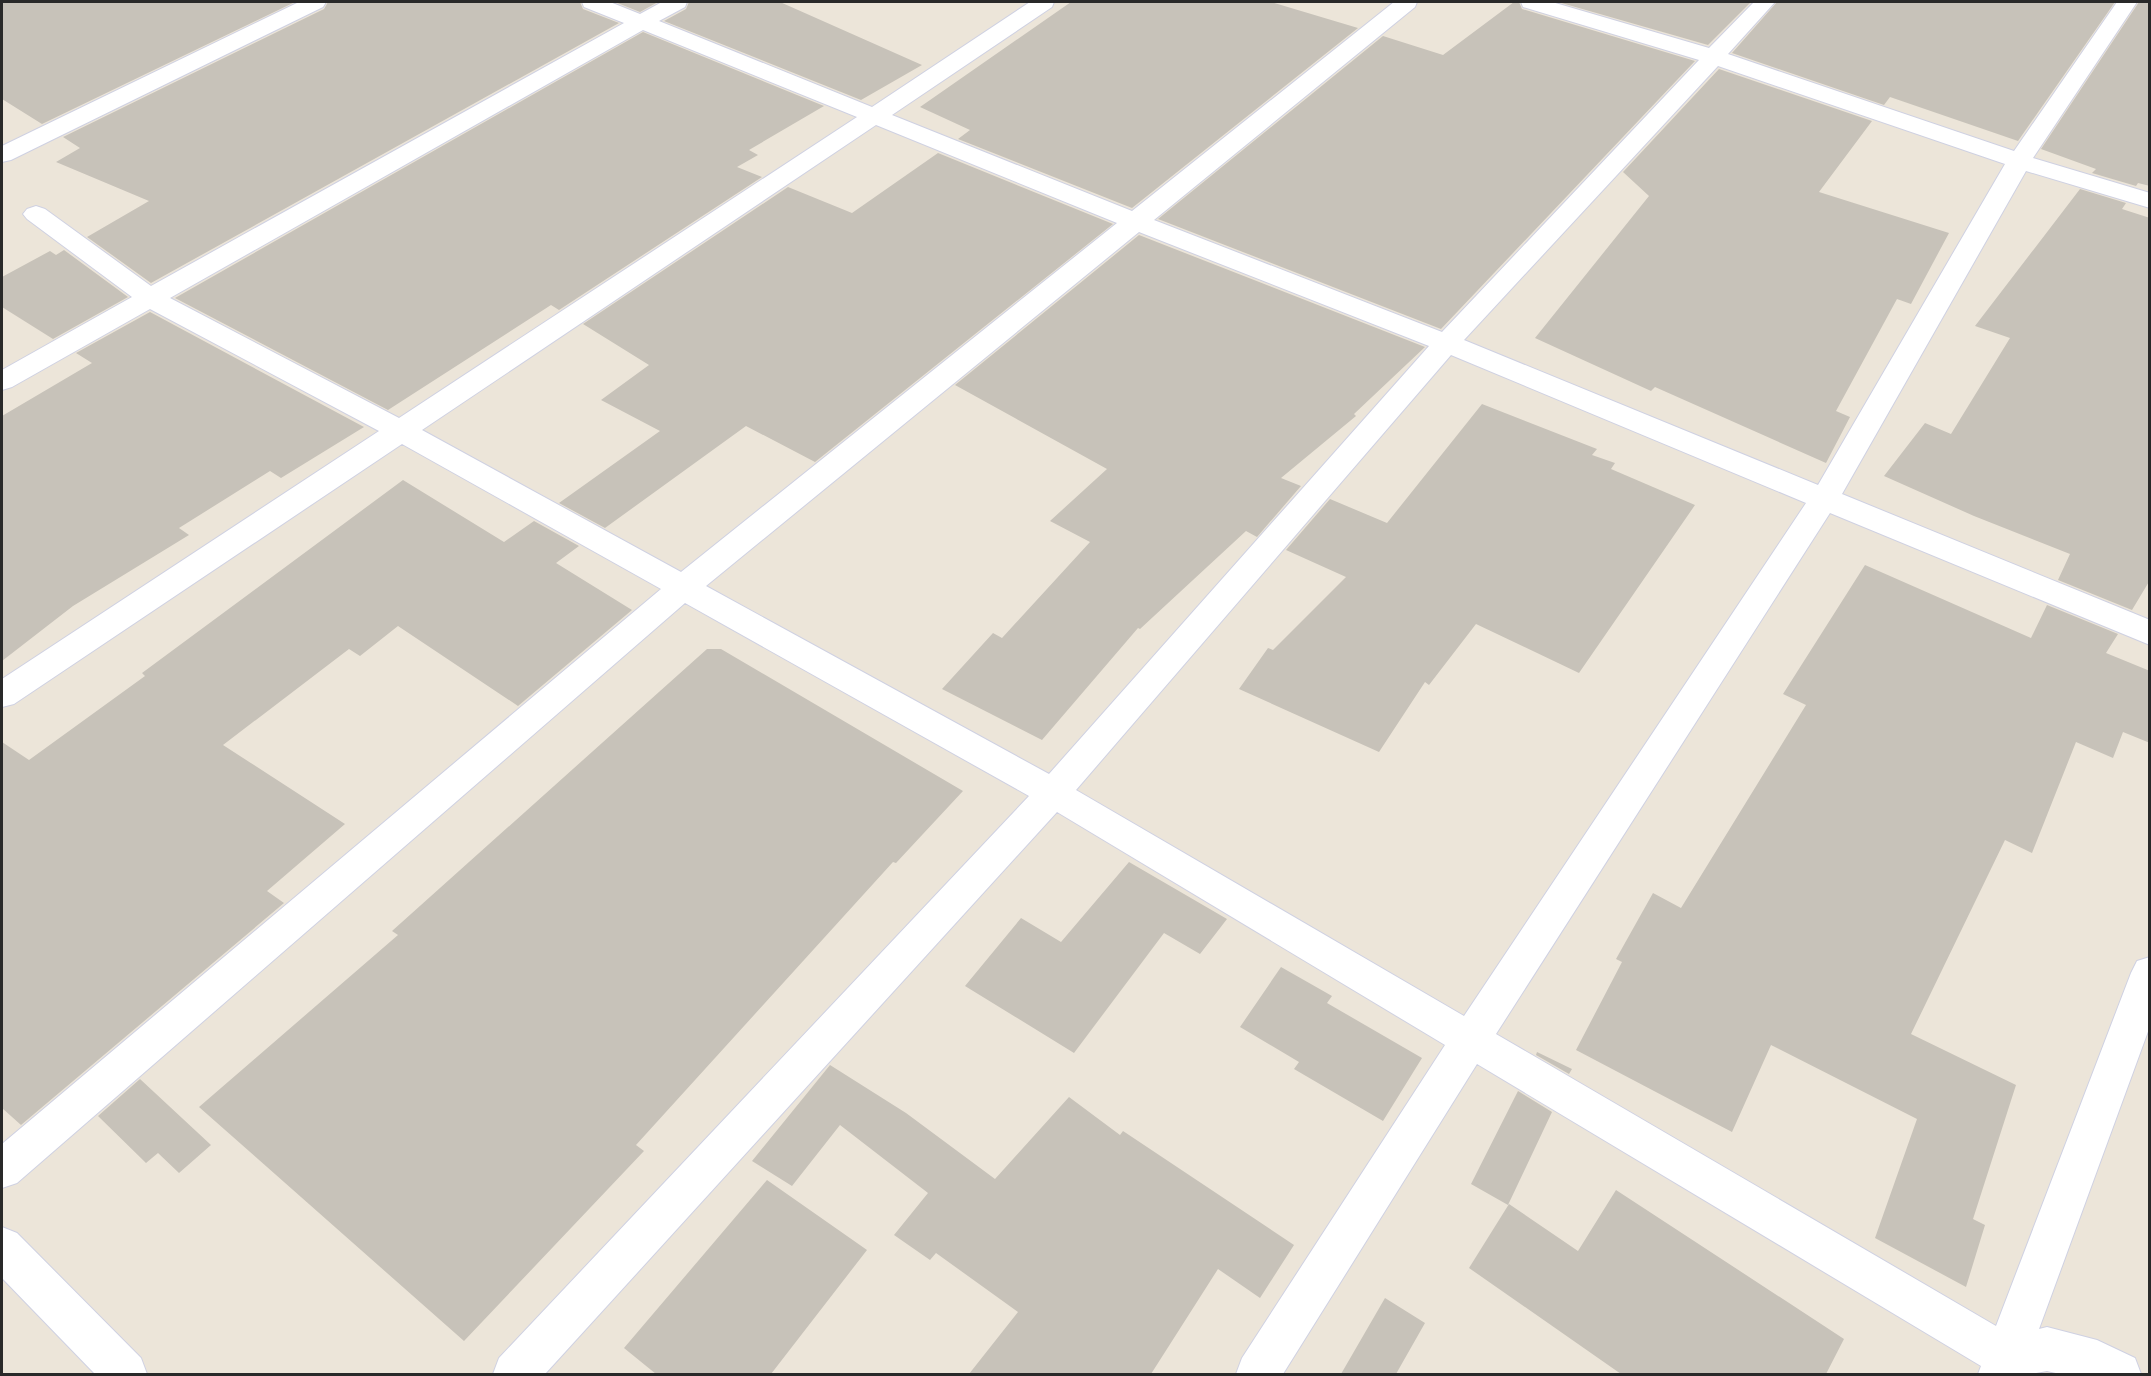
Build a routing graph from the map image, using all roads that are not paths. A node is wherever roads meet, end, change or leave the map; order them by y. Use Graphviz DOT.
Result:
graph roads {
  1 [pos="315,2"];
  2 [pos="592,2"];
  3 [pos="677,2"];
  4 [pos="1044,2"];
  5 [pos="1407,2"];
  6 [pos="1531,2"];
  7 [pos="1765,2"];
  8 [pos="2127,2"];
  9 [pos="642,22"];
  10 [pos="1714,57"];
  11 [pos="876,115"];
  12 [pos="2,154"];
  13 [pos="2019,161"];
  14 [pos="2150,201"];
  15 [pos="36,214"];
  16 [pos="1134,221"];
  17 [pos="150,298"];
  18 [pos="1446,343"];
  19 [pos="2,381"];
  20 [pos="401,431"];
  21 [pos="1824,499"];
  22 [pos="685,586"];
  23 [pos="2150,633"];
  24 [pos="2,695"];
  25 [pos="1053,793"];
  26 [pos="2150,974"];
  27 [pos="1471,1039"];
  28 [pos="2,1169"];
  29 [pos="2,1248"];
  30 [pos="2003,1366"];
  31 [pos="124,1374"];
  32 [pos="515,1374"];
  33 [pos="1258,1374"];
  34 [pos="2119,1374"];
  1 -- 12 [label="street"];
  2 -- 9 [label="street"];
  3 -- 9 [label="street"];
  4 -- 11 [label="street"];
  5 -- 16 [label="street"];
  6 -- 10 [label="street"];
  7 -- 10 [label="street"];
  8 -- 13 [label="street"];
  9 -- 11 [label="street"];
  9 -- 17 [label="street"];
  10 -- 13 [label="street"];
  10 -- 18 [label="street"];
  11 -- 16 [label="street"];
  11 -- 20 [label="street"];
  13 -- 14 [label="street"];
  13 -- 21 [label="street"];
  15 -- 17 [label="street"];
  16 -- 18 [label="street"];
  16 -- 22 [label="street"];
  17 -- 19 [label="street"];
  17 -- 20 [label="street"];
  18 -- 21 [label="street"];
  18 -- 25 [label="street"];
  20 -- 22 [label="street"];
  20 -- 24 [label="street"];
  21 -- 23 [label="street"];
  21 -- 27 [label="street"];
  22 -- 25 [label="street"];
  22 -- 28 [label="street"];
  25 -- 27 [label="street"];
  25 -- 32 [label="street"];
  26 -- 30 [label="street"];
  27 -- 30 [label="street"];
  27 -- 33 [label="street"];
  29 -- 31 [label="street"];
  30 -- 34 [label="street"];
}
